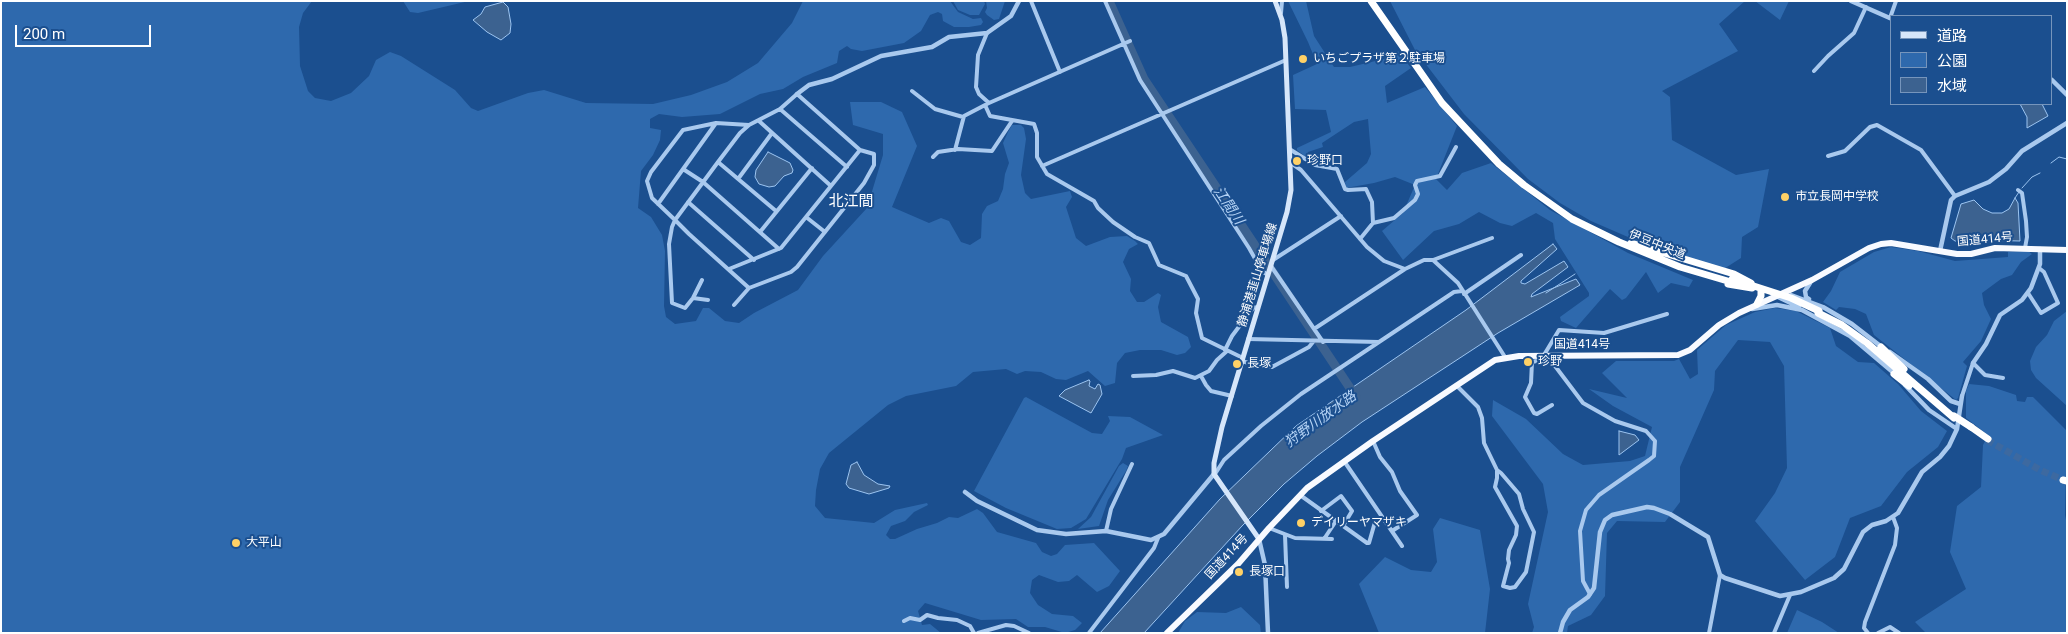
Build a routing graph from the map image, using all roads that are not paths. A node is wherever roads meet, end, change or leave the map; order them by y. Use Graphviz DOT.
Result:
graph roads {
  1 [pos="1019,1"];
  2 [pos="1031,1"];
  3 [pos="1105,1"];
  4 [pos="1276,1"];
  5 [pos="1282,1"];
  6 [pos="1371,1"];
  7 [pos="1376,1"];
  8 [pos="1851,1"];
  9 [pos="1896,1"];
  10 [pos="1866,7"];
  11 [pos="1281,14"];
  12 [pos="1892,15"];
  13 [pos="1890,18"];
  14 [pos="987,33"];
  15 [pos="1130,41"];
  16 [pos="1124,43"];
  17 [pos="1286,60"];
  18 [pos="1814,71"];
  19 [pos="1060,72"];
  20 [pos="2053,81"];
  21 [pos="912,91"];
  22 [pos="797,94"];
  23 [pos="2067,95"];
  24 [pos="987,104"];
  25 [pos="780,109"];
  26 [pos="1164,112"];
  27 [pos="963,117"];
  28 [pos="759,121"];
  29 [pos="1012,121"];
  30 [pos="716,123"];
  31 [pos="2067,123"];
  32 [pos="749,125"];
  33 [pos="772,133"];
  34 [pos="1456,147"];
  35 [pos="860,150"];
  36 [pos="955,150"];
  37 [pos="1291,150"];
  38 [pos="1828,156"];
  39 [pos="933,157"];
  40 [pos="718,162"];
  41 [pos="1291,163"];
  42 [pos="1042,166"];
  43 [pos="847,167"];
  44 [pos="812,168"];
  45 [pos="683,169"];
  46 [pos="738,179"];
  47 [pos="703,182"];
  48 [pos="832,186"];
  49 [pos="2018,190"];
  50 [pos="1955,196"];
  51 [pos="688,202"];
  52 [pos="658,204"];
  53 [pos="776,211"];
  54 [pos="1341,216"];
  55 [pos="806,218"];
  56 [pos="675,220"];
  57 [pos="1373,223"];
  58 [pos="760,232"];
  59 [pos="825,232"];
  60 [pos="1492,238"];
  61 [pos="1360,239"];
  62 [pos="1621,241"];
  63 [pos="2025,248"];
  64 [pos="779,249"];
  65 [pos="2040,249"];
  66 [pos="2067,250"];
  67 [pos="1940,251"];
  68 [pos="1521,255"];
  69 [pos="754,260"];
  70 [pos="1273,260"];
  71 [pos="1432,260"];
  72 [pos="1271,266"];
  73 [pos="1405,268"];
  74 [pos="2039,268"];
  75 [pos="729,270"];
  76 [pos="1268,274"];
  77 [pos="702,280"];
  78 [pos="1812,280"];
  79 [pos="749,288"];
  80 [pos="1761,291"];
  81 [pos="1784,293"];
  82 [pos="2028,293"];
  83 [pos="1464,294"];
  84 [pos="1776,296"];
  85 [pos="693,298"];
  86 [pos="708,300"];
  87 [pos="1757,304"];
  88 [pos="734,306"];
  89 [pos="1258,307"];
  90 [pos="1744,310"];
  91 [pos="1819,312"];
  92 [pos="1667,314"];
  93 [pos="1314,328"];
  94 [pos="1248,340"];
  95 [pos="1313,342"];
  96 [pos="1322,342"];
  97 [pos="1380,342"];
  98 [pos="1881,347"];
  99 [pos="1226,350"];
  100 [pos="1547,356"];
  101 [pos="1505,357"];
  102 [pos="1242,360"];
  103 [pos="1973,363"];
  104 [pos="1894,374"];
  105 [pos="1133,376"];
  106 [pos="1201,376"];
  107 [pos="2003,378"];
  108 [pos="1457,386"];
  109 [pos="1928,393"];
  110 [pos="1232,396"];
  111 [pos="1962,396"];
  112 [pos="1960,404"];
  113 [pos="1552,405"];
  114 [pos="1953,416"];
  115 [pos="1957,429"];
  116 [pos="1987,439"];
  117 [pos="1373,441"];
  118 [pos="1344,461"];
  119 [pos="1132,464"];
  120 [pos="1496,470"];
  121 [pos="1214,474"];
  122 [pos="965,492"];
  123 [pos="1300,495"];
  124 [pos="1322,511"];
  125 [pos="1382,517"];
  126 [pos="1893,517"];
  127 [pos="1336,522"];
  128 [pos="1343,526"];
  129 [pos="1269,528"];
  130 [pos="1106,531"];
  131 [pos="1392,531"];
  132 [pos="1285,535"];
  133 [pos="1158,538"];
  134 [pos="1259,539"];
  135 [pos="1324,539"];
  136 [pos="1332,539"];
  137 [pos="1402,546"];
  138 [pos="1720,575"];
  139 [pos="1287,586"];
  140 [pos="1590,594"];
  141 [pos="1790,595"];
  142 [pos="904,622"];
  143 [pos="976,633"];
  144 [pos="1030,633"];
  145 [pos="1088,633"];
  146 [pos="1167,633"];
  147 [pos="1268,633"];
  148 [pos="1560,633"];
  149 [pos="1709,633"];
  150 [pos="1774,633"];
  151 [pos="1868,633"];
  152 [pos="1878,633"];
  153 [pos="1899,633"];
  1 -- 14 [label="street"];
  2 -- 19 [label="street"];
  3 -- 16 [label="street"];
  4 -- 11 [label="main road, 静浦港韮山停車場線"];
  5 -- 11 [label="street"];
  6 -- 62 [label="highway, 伊豆中央道"];
  7 -- 62 [label="highway, 伊豆中央道"];
  8 -- 10 [label="street"];
  9 -- 12 [label="street"];
  10 -- 13 [label="street"];
  10 -- 18 [label="street"];
  11 -- 17 [label="main road, 静浦港韮山停車場線"];
  14 -- 22 [label="street"];
  14 -- 24 [label="street"];
  15 -- 16 [label="street"];
  16 -- 19 [label="street"];
  16 -- 26 [label="street"];
  17 -- 26 [label="street"];
  17 -- 37 [label="main road, 静浦港韮山停車場線"];
  19 -- 24 [label="street"];
  20 -- 23 [label="street"];
  21 -- 27 [label="street"];
  22 -- 25 [label="street"];
  22 -- 35 [label="street"];
  24 -- 27 [label="street"];
  24 -- 29 [label="street"];
  25 -- 28 [label="street"];
  25 -- 43 [label="street"];
  26 -- 42 [label="street"];
  26 -- 76 [label="street"];
  27 -- 36 [label="street"];
  28 -- 32 [label="street"];
  28 -- 33 [label="street"];
  29 -- 36 [label="street"];
  29 -- 42 [label="street"];
  30 -- 32 [label="street"];
  30 -- 45 [label="street"];
  30 -- 52 [label="street"];
  31 -- 50 [label="street"];
  32 -- 40 [label="street"];
  33 -- 44 [label="street"];
  33 -- 46 [label="street"];
  34 -- 57 [label="street"];
  35 -- 43 [label="street"];
  35 -- 59 [label="street"];
  36 -- 39 [label="street"];
  37 -- 41 [label="main road, 静浦港韮山停車場線"];
  37 -- 57 [label="street"];
  38 -- 50 [label="street"];
  40 -- 46 [label="street"];
  40 -- 47 [label="street"];
  41 -- 54 [label="street"];
  41 -- 70 [label="main road, 静浦港韮山停車場線"];
  42 -- 99 [label="street"];
  43 -- 48 [label="street"];
  44 -- 48 [label="street"];
  44 -- 53 [label="street"];
  45 -- 47 [label="street"];
  45 -- 52 [label="street"];
  46 -- 53 [label="street"];
  47 -- 51 [label="street"];
  47 -- 58 [label="street"];
  48 -- 55 [label="street"];
  49 -- 63 [label="street"];
  50 -- 67 [label="street"];
  51 -- 56 [label="street"];
  51 -- 69 [label="street"];
  52 -- 56 [label="street"];
  53 -- 58 [label="street"];
  54 -- 61 [label="street"];
  54 -- 70 [label="street"];
  55 -- 59 [label="street"];
  55 -- 64 [label="street"];
  56 -- 75 [label="street"];
  56 -- 85 [label="street"];
  57 -- 61 [label="street"];
  58 -- 64 [label="street"];
  59 -- 79 [label="street"];
  60 -- 71 [label="street"];
  61 -- 73 [label="street"];
  62 -- 80 [label="highway"];
  62 -- 81 [label="highway"];
  62 -- 91 [label="highway, 伊豆中央道, bridge"];
  63 -- 65 [label="highway, 国道414号"];
  63 -- 67 [label="highway, 国道414号"];
  64 -- 69 [label="street"];
  65 -- 66 [label="highway, 国道414号"];
  65 -- 74 [label="street"];
  67 -- 78 [label="highway, 国道414号"];
  68 -- 83 [label="street"];
  69 -- 75 [label="street"];
  70 -- 72 [label="main road, 静浦港韮山停車場線"];
  71 -- 73 [label="street"];
  71 -- 83 [label="street"];
  72 -- 76 [label="main road, 静浦港韮山停車場線"];
  72 -- 93 [label="street"];
  73 -- 93 [label="street"];
  74 -- 82 [label="street"];
  74 -- 82 [label="street"];
  75 -- 79 [label="street"];
  76 -- 89 [label="main road, 静浦港韮山停車場線"];
  77 -- 85 [label="street"];
  78 -- 81 [label="highway, 国道414号"];
  78 -- 91 [label="street"];
  79 -- 88 [label="street"];
  80 -- 84 [label="highway"];
  80 -- 87 [label="highway"];
  81 -- 84 [label="highway, 国道414号"];
  81 -- 91 [label="street"];
  82 -- 103 [label="street"];
  83 -- 97 [label="street"];
  83 -- 101 [label="street"];
  84 -- 87 [label="highway, 国道414号"];
  84 -- 91 [label="street"];
  85 -- 86 [label="street"];
  87 -- 90 [label="highway, 国道414号"];
  89 -- 94 [label="main road, 静浦港韮山停車場線"];
  89 -- 99 [label="street"];
  90 -- 91 [label="street"];
  90 -- 100 [label="highway, 国道414号"];
  91 -- 98 [label="street"];
  91 -- 104 [label="street"];
  91 -- 109 [label="highway, 伊豆中央道"];
  91 -- 114 [label="highway, 伊豆中央道"];
  92 -- 100 [label="street"];
  93 -- 96 [label="street"];
  94 -- 95 [label="street"];
  94 -- 102 [label="main road, 静浦港韮山停車場線"];
  95 -- 96 [label="street"];
  95 -- 102 [label="street"];
  96 -- 97 [label="street"];
  97 -- 121 [label="street"];
  98 -- 109 [label="highway"];
  98 -- 112 [label="street"];
  99 -- 102 [label="street"];
  99 -- 106 [label="street"];
  100 -- 101 [label="highway, 国道414号"];
  100 -- 113 [label="street"];
  100 -- 140 [label="street"];
  101 -- 108 [label="highway, 国道414号"];
  102 -- 110 [label="main road, 静浦港韮山停車場線"];
  103 -- 107 [label="street"];
  103 -- 111 [label="street"];
  104 -- 114 [label="highway"];
  104 -- 115 [label="street"];
  105 -- 106 [label="street"];
  106 -- 110 [label="street"];
  108 -- 117 [label="highway, 国道414号"];
  108 -- 120 [label="street"];
  109 -- 114 [label="highway, 伊豆中央道"];
  110 -- 121 [label="main road, 静浦港韮山停車場線"];
  111 -- 112 [label="street"];
  112 -- 115 [label="street"];
  114 -- 116 [label="highway, 伊豆中央道, bridge"];
  115 -- 126 [label="street"];
  117 -- 118 [label="highway, 国道414号"];
  117 -- 131 [label="street"];
  118 -- 123 [label="highway, 国道414号"];
  118 -- 125 [label="street"];
  119 -- 130 [label="street"];
  120 -- 120 [label="street"];
  121 -- 133 [label="street"];
  121 -- 134 [label="main road"];
  122 -- 130 [label="street"];
  123 -- 124 [label="street"];
  123 -- 129 [label="highway, 国道414号"];
  124 -- 127 [label="street"];
  124 -- 128 [label="street"];
  125 -- 128 [label="street"];
  125 -- 131 [label="street"];
  126 -- 141 [label="street"];
  126 -- 151 [label="street"];
  127 -- 128 [label="street"];
  127 -- 135 [label="street"];
  129 -- 132 [label="street"];
  129 -- 134 [label="highway, 国道414号"];
  130 -- 133 [label="street"];
  131 -- 137 [label="street"];
  132 -- 135 [label="street"];
  132 -- 139 [label="street"];
  133 -- 145 [label="street"];
  134 -- 146 [label="highway, 国道414号"];
  134 -- 147 [label="street"];
  135 -- 136 [label="street"];
  138 -- 140 [label="street"];
  138 -- 141 [label="street"];
  138 -- 149 [label="street"];
  140 -- 148 [label="street"];
  141 -- 150 [label="street"];
  142 -- 143 [label="street"];
  143 -- 144 [label="street"];
  152 -- 153 [label="street"];
}
